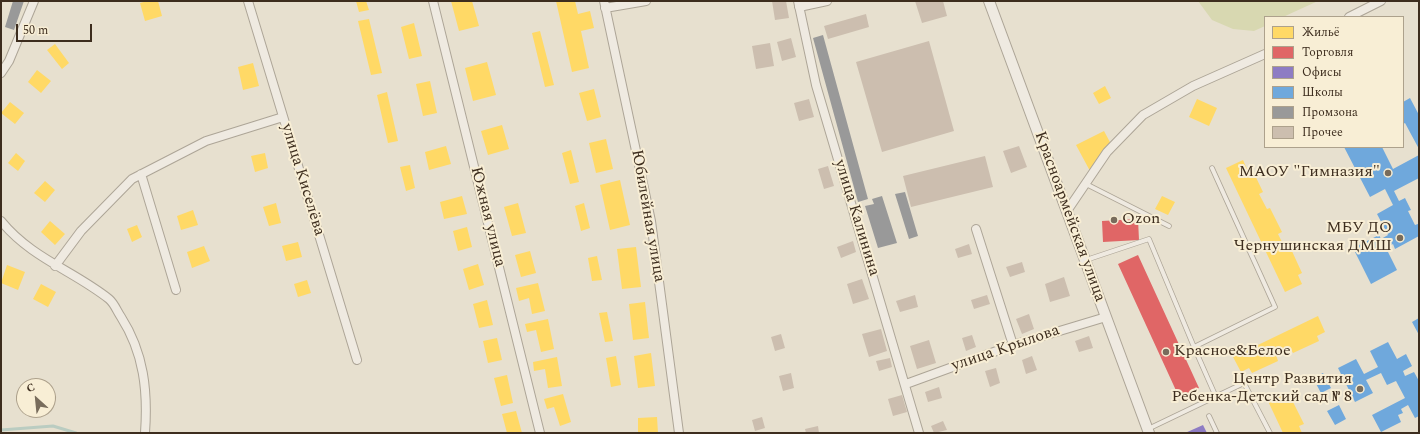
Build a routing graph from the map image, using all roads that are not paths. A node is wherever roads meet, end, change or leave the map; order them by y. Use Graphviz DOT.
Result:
graph roads {
  1 [pos="34,1"];
  2 [pos="248,1"];
  3 [pos="433,1"];
  4 [pos="646,1"];
  5 [pos="827,1"];
  6 [pos="989,1"];
  7 [pos="1381,1"];
  8 [pos="605,4"];
  9 [pos="799,4"];
  10 [pos="1351,16"];
  11 [pos="1264,54"];
  12 [pos="1,73"];
  13 [pos="283,117"];
  14 [pos="1212,168"];
  15 [pos="142,174"];
  16 [pos="1085,183"];
  17 [pos="1067,211"];
  18 [pos="1,221"];
  19 [pos="1169,226"];
  20 [pos="976,230"];
  21 [pos="1086,260"];
  22 [pos="56,266"];
  23 [pos="176,290"];
  24 [pos="1106,317"];
  25 [pos="1013,345"];
  26 [pos="1194,347"];
  27 [pos="357,360"];
  28 [pos="906,384"];
  29 [pos="1216,397"];
  30 [pos="1209,416"];
  31 [pos="1149,431"];
  32 [pos="145,433"];
  33 [pos="540,433"];
  34 [pos="679,433"];
  35 [pos="919,433"];
  36 [pos="1217,433"];
  37 [pos="1270,433"];
  1 -- 12 [label="street"];
  2 -- 13 [label="street, улица Киселёва"];
  3 -- 33 [label="street, Южная улица"];
  4 -- 8 [label="street"];
  5 -- 9 [label="street"];
  6 -- 17 [label="street, Красноармейская улица"];
  7 -- 10 [label="street"];
  8 -- 34 [label="street, Юбилейная улица"];
  9 -- 28 [label="street, улица Калинина"];
  11 -- 16 [label="street"];
  13 -- 15 [label="street"];
  13 -- 27 [label="street, улица Киселёва"];
  14 -- 26 [label="lane"];
  15 -- 22 [label="street"];
  15 -- 23 [label="street"];
  16 -- 17 [label="street"];
  16 -- 19 [label="lane"];
  17 -- 21 [label="street, Красноармейская улица"];
  18 -- 22 [label="street"];
  20 -- 25 [label="street"];
  21 -- 24 [label="street, Красноармейская улица"];
  21 -- 26 [label="lane"];
  22 -- 32 [label="street"];
  24 -- 25 [label="street, улица Крылова"];
  24 -- 31 [label="street, Красноармейская улица"];
  25 -- 28 [label="street, улица Крылова"];
  26 -- 29 [label="lane"];
  28 -- 35 [label="street, улица Калинина"];
  29 -- 31 [label="lane"];
  29 -- 37 [label="lane"];
  30 -- 36 [label="lane"];
}
